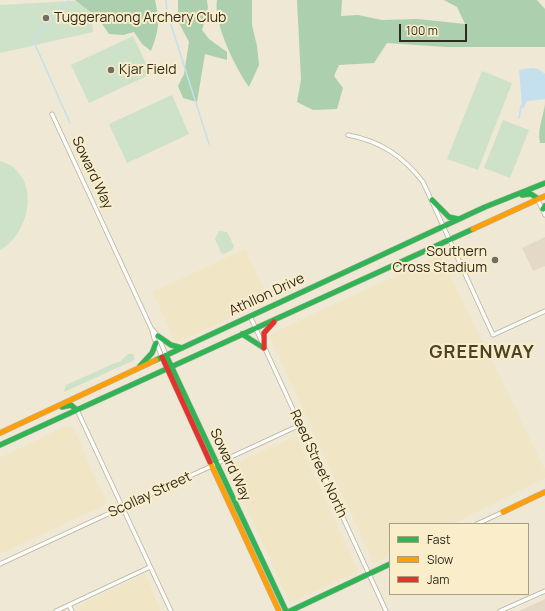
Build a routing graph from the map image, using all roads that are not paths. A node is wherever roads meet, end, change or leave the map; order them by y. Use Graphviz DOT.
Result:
graph roads {
  1 [pos="52,114"];
  2 [pos="348,135"];
  3 [pos="545,184"];
  4 [pos="545,196"];
  5 [pos="537,198"];
  6 [pos="432,200"];
  7 [pos="500,201"];
  8 [pos="544,210"];
  9 [pos="458,219"];
  10 [pos="444,226"];
  11 [pos="450,238"];
  12 [pos="545,311"];
  13 [pos="250,316"];
  14 [pos="280,316"];
  15 [pos="255,328"];
  16 [pos="152,330"];
  17 [pos="242,334"];
  18 [pos="158,336"];
  19 [pos="156,344"];
  20 [pos="182,348"];
  21 [pos="264,348"];
  22 [pos="164,356"];
  23 [pos="170,367"];
  24 [pos="138,368"];
  25 [pos="89,391"];
  26 [pos="77,410"];
  27 [pos="44,412"];
  28 [pos="300,425"];
  29 [pos="0,432"];
  30 [pos="0,445"];
  31 [pos="215,465"];
  32 [pos="545,492"];
  33 [pos="122,508"];
  34 [pos="503,512"];
  35 [pos="479,523"];
  36 [pos="0,564"];
  37 [pos="389,564"];
  38 [pos="150,567"];
  39 [pos="369,574"];
  40 [pos="545,591"];
  41 [pos="69,605"];
  42 [pos="56,611"];
  43 [pos="72,611"];
  44 [pos="171,611"];
  45 [pos="279,611"];
  46 [pos="286,611"];
  47 [pos="290,611"];
  48 [pos="386,611"];
  49 [pos="500,611"];
  1 -- 16 [label="street, Soward Way"];
  2 -- 6 [label="street"];
  3 -- 5 [label="main road"];
  3 -- 7 [label="main road, Athllon Drive"];
  4 -- 5 [label="main road, Athllon Drive"];
  5 -- 7 [label="main road"];
  5 -- 8 [label="street"];
  5 -- 11 [label="main road, Athllon Drive"];
  6 -- 9 [label="main road"];
  6 -- 10 [label="street"];
  7 -- 9 [label="main road, Athllon Drive"];
  9 -- 10 [label="main road, Athllon Drive"];
  10 -- 11 [label="street"];
  10 -- 13 [label="main road, Athllon Drive"];
  11 -- 12 [label="street"];
  11 -- 14 [label="main road, Athllon Drive"];
  13 -- 15 [label="street, Reed Street North"];
  13 -- 20 [label="main road, Athllon Drive"];
  14 -- 15 [label="main road, Athllon Drive"];
  14 -- 21 [label="main road"];
  15 -- 17 [label="main road, Athllon Drive"];
  15 -- 21 [label="street, Reed Street North"];
  16 -- 18 [label="street, Soward Way"];
  16 -- 19 [label="street, Soward Way"];
  17 -- 21 [label="main road"];
  17 -- 23 [label="main road, Athllon Drive"];
  18 -- 20 [label="main road"];
  18 -- 22 [label="street, Soward Way"];
  19 -- 22 [label="street, Soward Way"];
  19 -- 24 [label="main road"];
  20 -- 22 [label="main road, Athllon Drive"];
  21 -- 28 [label="street, Reed Street North"];
  22 -- 23 [label="main road, Soward Way"];
  22 -- 24 [label="main road, Athllon Drive"];
  23 -- 26 [label="main road, Athllon Drive"];
  23 -- 31 [label="main road, Soward Way"];
  24 -- 25 [label="main road, Athllon Drive"];
  25 -- 26 [label="main road"];
  25 -- 27 [label="main road, Athllon Drive"];
  26 -- 27 [label="main road"];
  26 -- 30 [label="main road, Athllon Drive"];
  26 -- 33 [label="street"];
  27 -- 29 [label="main road, Athllon Drive"];
  28 -- 31 [label="street, Scollay Street"];
  28 -- 39 [label="street, Reed Street North"];
  31 -- 33 [label="street, Scollay Street"];
  31 -- 45 [label="main road, Soward Way"];
  31 -- 46 [label="main road, Soward Way"];
  32 -- 34 [label="main road"];
  33 -- 36 [label="street, Scollay Street"];
  33 -- 38 [label="street"];
  34 -- 35 [label="street"];
  37 -- 39 [label="main road"];
  38 -- 41 [label="street"];
  38 -- 44 [label="street"];
  39 -- 47 [label="main road"];
  39 -- 48 [label="street, Reed Street North"];
  40 -- 49 [label="street"];
  41 -- 42 [label="street"];
  41 -- 43 [label="street"];
}
